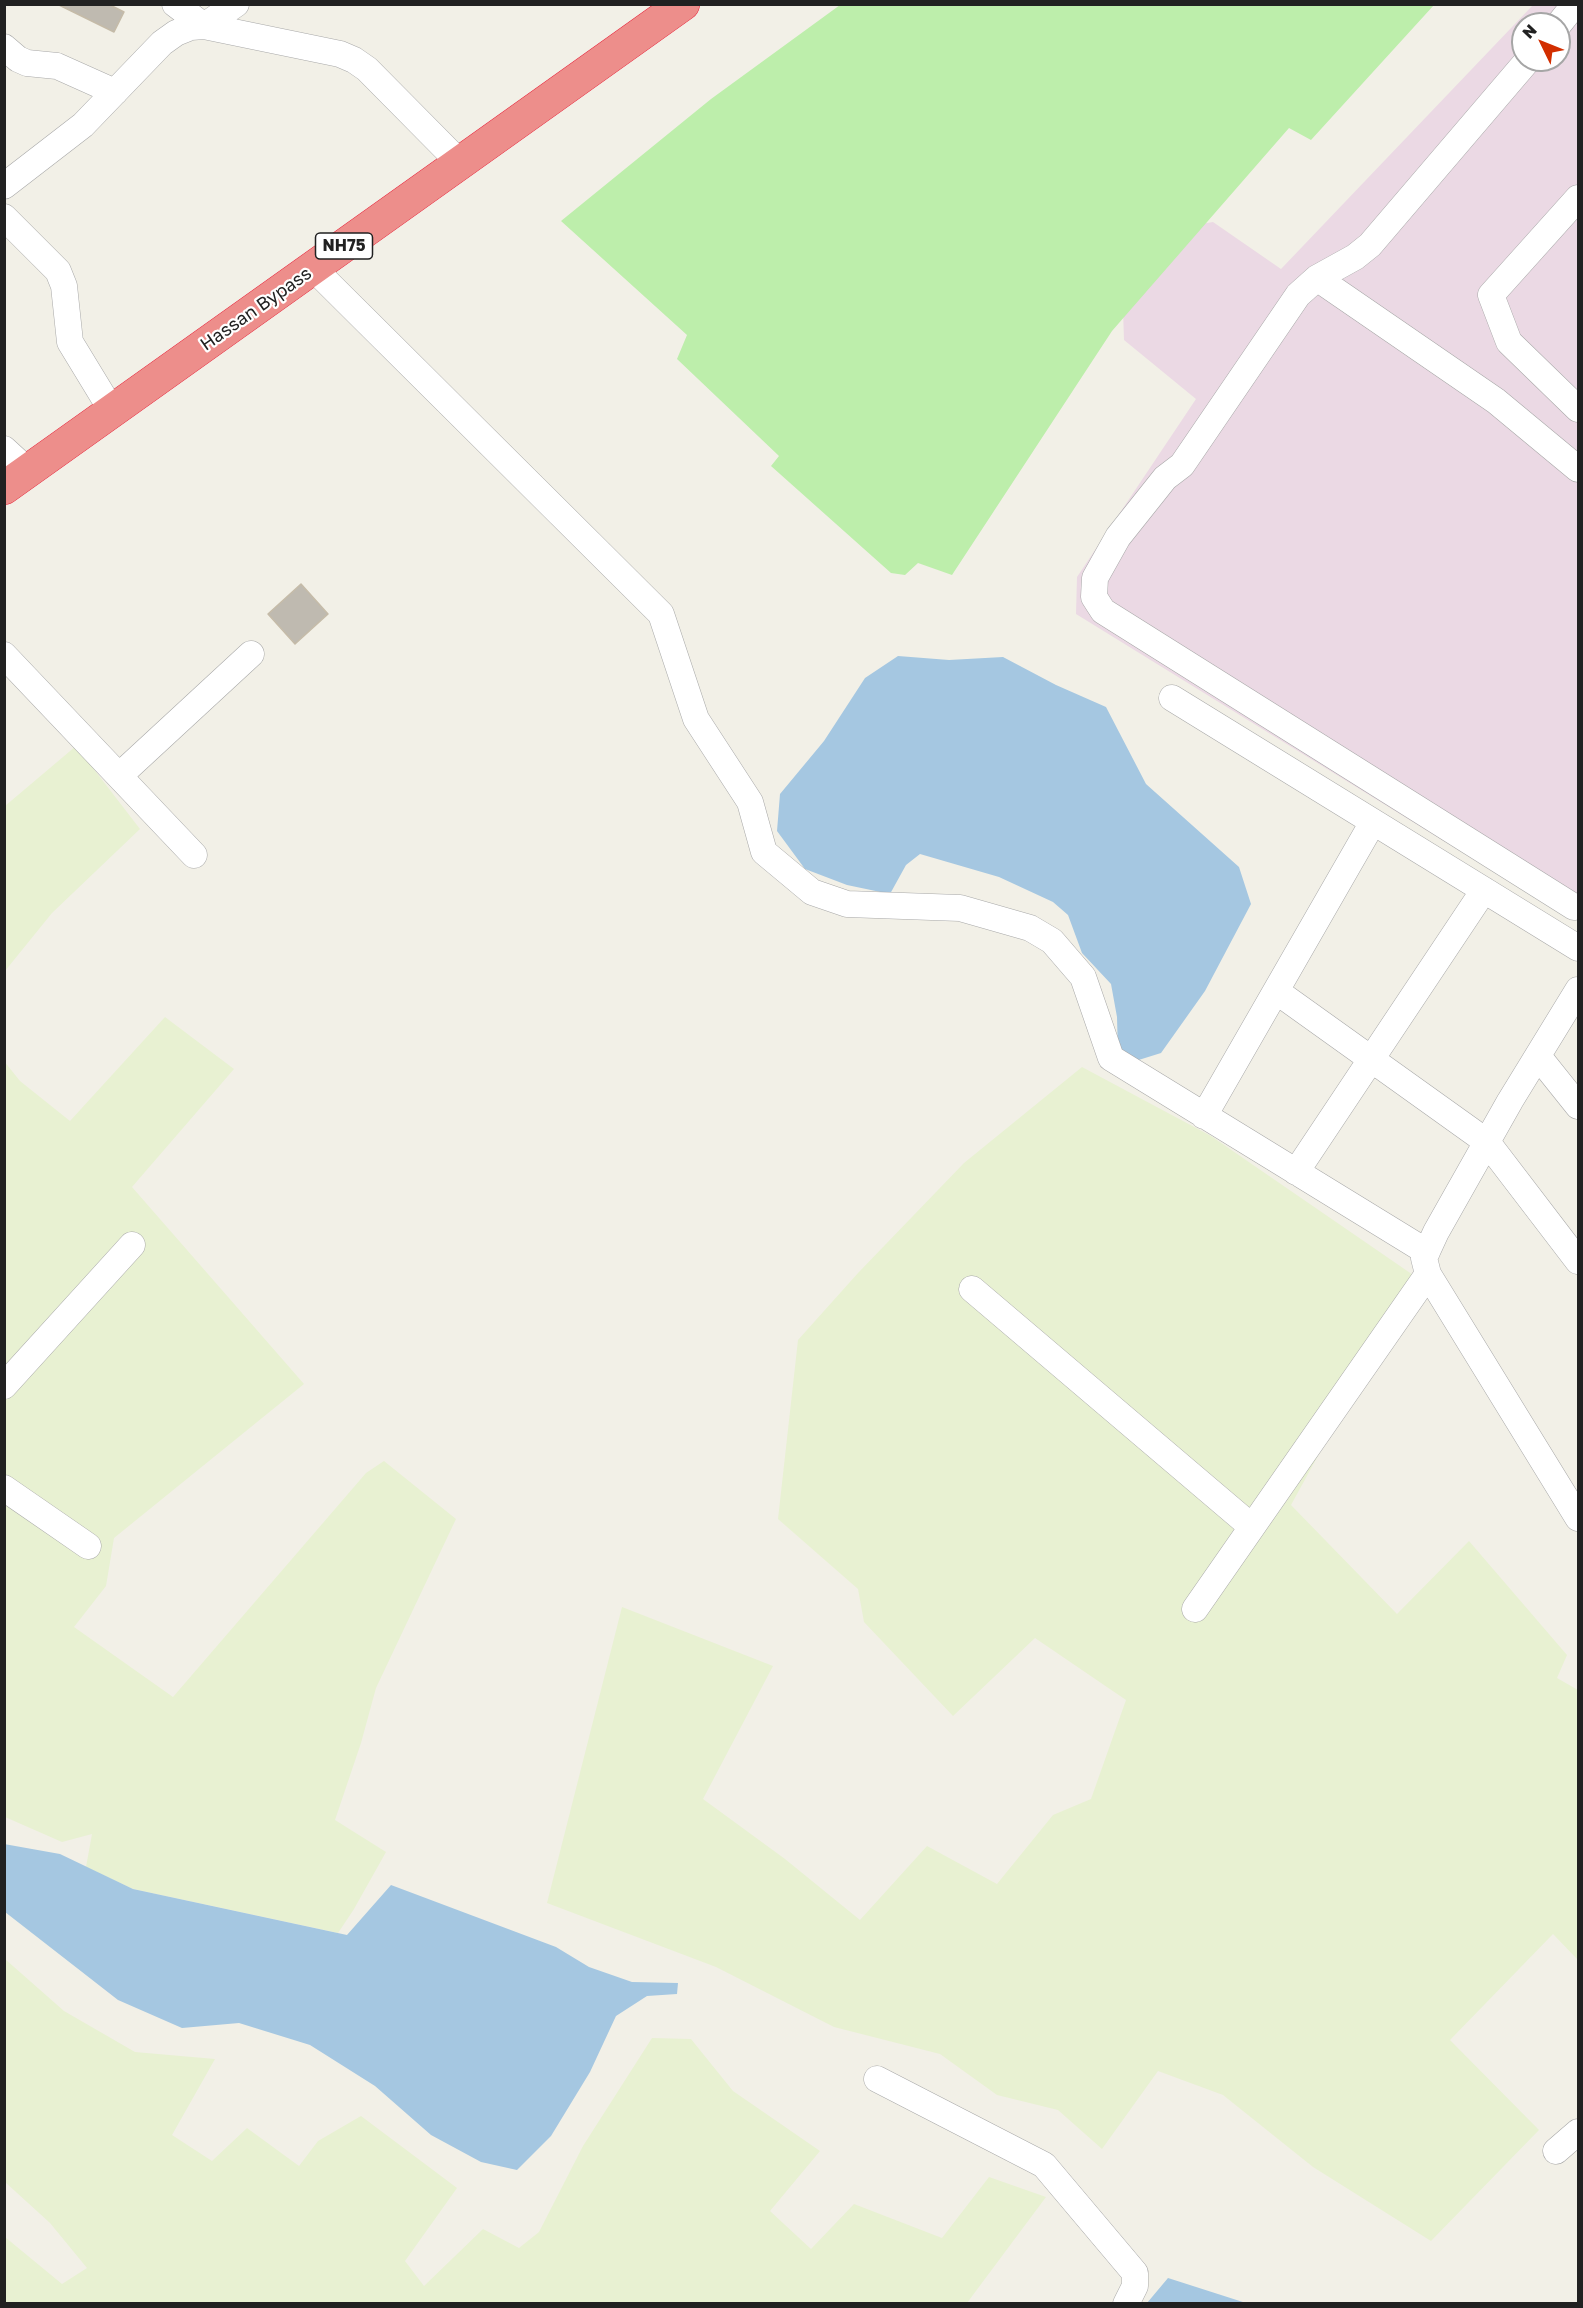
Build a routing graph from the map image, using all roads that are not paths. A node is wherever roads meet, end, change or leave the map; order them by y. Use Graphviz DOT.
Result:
graph roads {
  1 [pos="175,4"];
  2 [pos="236,4"];
  3 [pos="683,4"];
  4 [pos="204,26"];
  5 [pos="4,47"];
  6 [pos="1518,72"];
  7 [pos="115,92"];
  8 [pos="460,163"];
  9 [pos="4,186"];
  10 [pos="1578,198"];
  11 [pos="4,217"];
  12 [pos="313,268"];
  13 [pos="1317,278"];
  14 [pos="1578,409"];
  15 [pos="112,411"];
  16 [pos="12,469"];
  17 [pos="1578,469"];
  18 [pos="251,654"];
  19 [pos="4,655"];
  20 [pos="1172,698"];
  21 [pos="119,776"];
  22 [pos="1373,822"];
  23 [pos="194,855"];
  24 [pos="1484,890"];
  25 [pos="1576,905"];
  26 [pos="1552,932"];
  27 [pos="1578,948"];
  28 [pos="1578,990"];
  29 [pos="1276,991"];
  30 [pos="1538,1056"];
  31 [pos="1371,1059"];
  32 [pos="1578,1106"];
  33 [pos="1204,1116"];
  34 [pos="1487,1142"];
  35 [pos="1296,1172"];
  36 [pos="132,1245"];
  37 [pos="1578,1261"];
  38 [pos="1427,1263"];
  39 [pos="972,1289"];
  40 [pos="4,1386"];
  41 [pos="4,1488"];
  42 [pos="1578,1518"];
  43 [pos="1252,1527"];
  44 [pos="88,1546"];
  45 [pos="1195,1609"];
  46 [pos="877,2079"];
  47 [pos="1578,2132"];
  48 [pos="1556,2151"];
  49 [pos="1126,2304"];
  1 -- 4 [label="street"];
  2 -- 4 [label="street"];
  3 -- 8 [label="highway, Hassan Bypass / NH75"];
  4 -- 7 [label="street"];
  4 -- 8 [label="street"];
  5 -- 7 [label="street"];
  6 -- 13 [label="street"];
  7 -- 9 [label="street"];
  8 -- 12 [label="highway, Hassan Bypass / NH75"];
  10 -- 14 [label="street"];
  11 -- 15 [label="street"];
  12 -- 15 [label="highway, Hassan Bypass / NH75"];
  12 -- 33 [label="street"];
  13 -- 17 [label="street"];
  13 -- 25 [label="street"];
  15 -- 16 [label="highway, Hassan Bypass / NH75"];
  18 -- 21 [label="street"];
  19 -- 21 [label="street"];
  20 -- 22 [label="street"];
  21 -- 23 [label="street"];
  22 -- 24 [label="street"];
  22 -- 29 [label="street"];
  24 -- 26 [label="street"];
  24 -- 31 [label="street"];
  25 -- 26 [label="street"];
  26 -- 27 [label="street"];
  28 -- 30 [label="street"];
  29 -- 31 [label="street"];
  29 -- 33 [label="street"];
  30 -- 32 [label="street"];
  30 -- 34 [label="street"];
  31 -- 34 [label="street"];
  31 -- 35 [label="street"];
  33 -- 35 [label="street"];
  34 -- 37 [label="street"];
  34 -- 38 [label="street"];
  35 -- 38 [label="street"];
  36 -- 40 [label="street"];
  38 -- 42 [label="street"];
  38 -- 43 [label="street"];
  39 -- 43 [label="street"];
  41 -- 44 [label="street"];
  43 -- 45 [label="street"];
  46 -- 49 [label="street"];
  47 -- 48 [label="street"];
}
